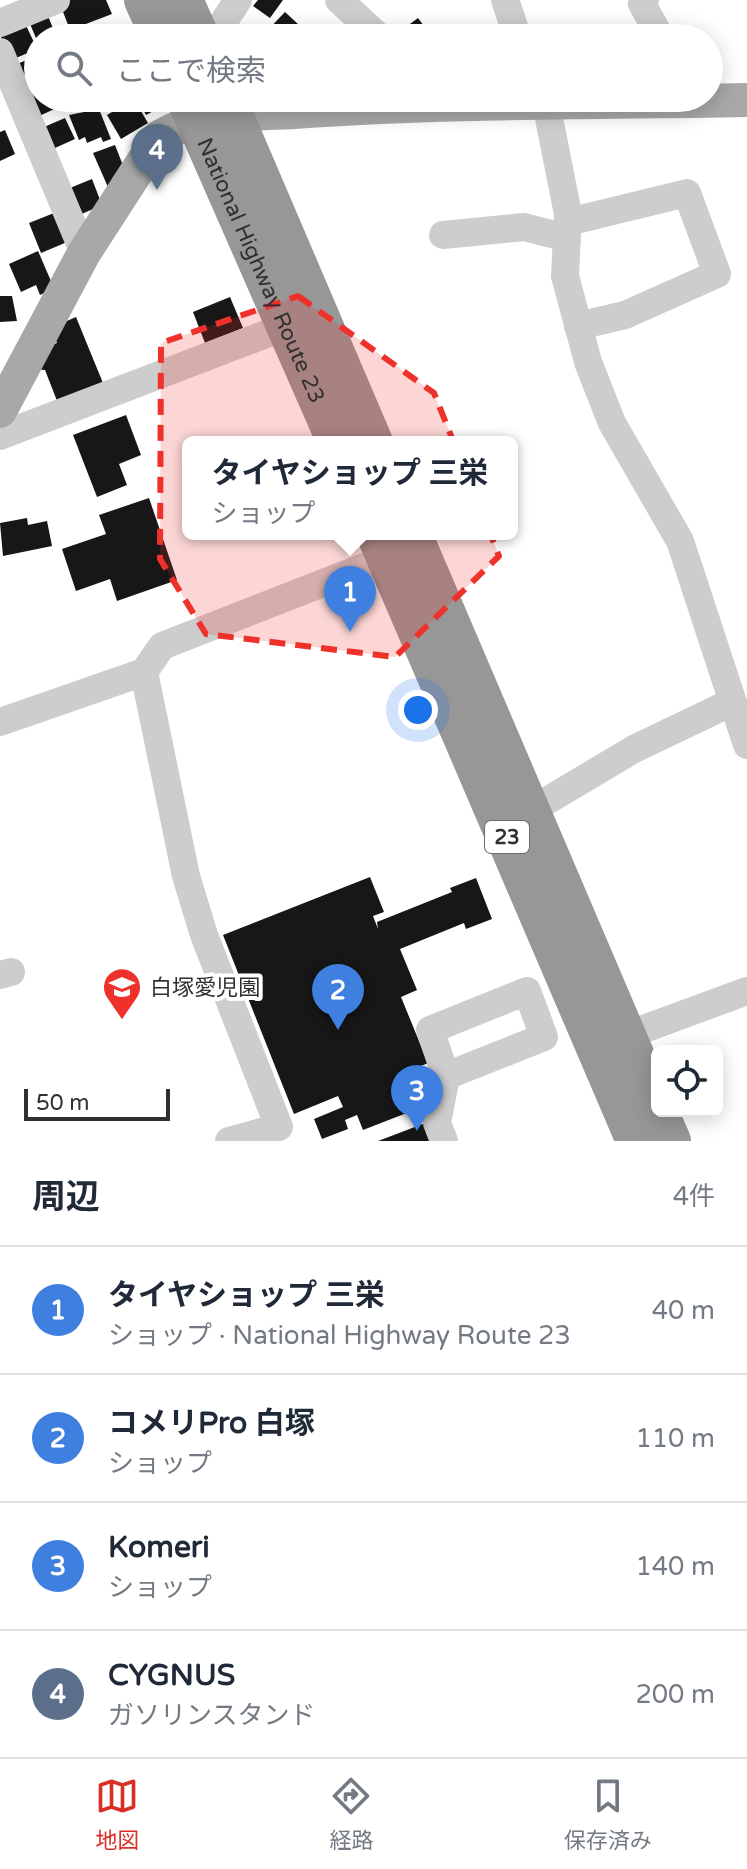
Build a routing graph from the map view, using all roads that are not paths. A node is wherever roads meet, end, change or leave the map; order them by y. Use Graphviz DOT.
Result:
graph roads {
  1 [pos="56,0"];
  2 [pos="144,0"];
  3 [pos="183,0"];
  4 [pos="238,0"];
  5 [pos="339,0"];
  6 [pos="505,0"];
  7 [pos="645,0"];
  8 [pos="0,23"];
  9 [pos="155,24"];
  10 [pos="194,24"];
  11 [pos="222,24"];
  12 [pos="365,24"];
  13 [pos="513,24"];
  14 [pos="653,24"];
  15 [pos="0,52"];
  16 [pos="723,100"];
  17 [pos="747,100"];
  18 [pos="24,109"];
  19 [pos="25,112"];
  20 [pos="204,112"];
  21 [pos="212,112"];
  22 [pos="213,112"];
  23 [pos="549,112"];
  24 [pos="567,230"];
  25 [pos="443,235"];
  26 [pos="84,253"];
  27 [pos="287,326"];
  28 [pos="578,326"];
  29 [pos="0,411"];
  30 [pos="0,436"];
  31 [pos="334,436"];
  32 [pos="370,436"];
  33 [pos="392,542"];
  34 [pos="144,672"];
  35 [pos="730,703"];
  36 [pos="0,722"];
  37 [pos="746,739"];
  38 [pos="545,802"];
  39 [pos="566,976"];
  40 [pos="527,991"];
  41 [pos="747,991"];
  42 [pos="641,1030"];
  43 [pos="446,1076"];
  44 [pos="651,1095"];
  45 [pos="661,1117"];
  46 [pos="229,1141"];
  47 [pos="444,1141"];
  48 [pos="636,1141"];
  49 [pos="671,1141"];
  1 -- 8 [label="street"];
  2 -- 9 [label="highway"];
  3 -- 10 [label="highway"];
  4 -- 11 [label="street"];
  5 -- 12 [label="street"];
  6 -- 13 [label="street"];
  7 -- 14 [label="street"];
  15 -- 18 [label="street"];
  16 -- 17 [label="main road"];
  19 -- 26 [label="street"];
  20 -- 26 [label="main road"];
  21 -- 27 [label="highway, National Highway Route 23"];
  22 -- 32 [label="highway, National Highway Route 23"];
  23 -- 24 [label="street"];
  24 -- 25 [label="street"];
  24 -- 28 [label="street"];
  24 -- 28 [label="street"];
  26 -- 29 [label="main road"];
  27 -- 30 [label="street"];
  27 -- 31 [label="highway, National Highway Route 23"];
  28 -- 35 [label="street"];
  33 -- 34 [label="street"];
  33 -- 39 [label="highway, 23"];
  33 -- 44 [label="highway, 23"];
  34 -- 36 [label="street"];
  34 -- 46 [label="street"];
  35 -- 37 [label="street"];
  35 -- 38 [label="street"];
  39 -- 40 [label="street"];
  39 -- 48 [label="highway, 23"];
  40 -- 43 [label="street"];
  40 -- 43 [label="street"];
  41 -- 42 [label="street"];
  43 -- 47 [label="street"];
  45 -- 49 [label="highway, 23"];
}
